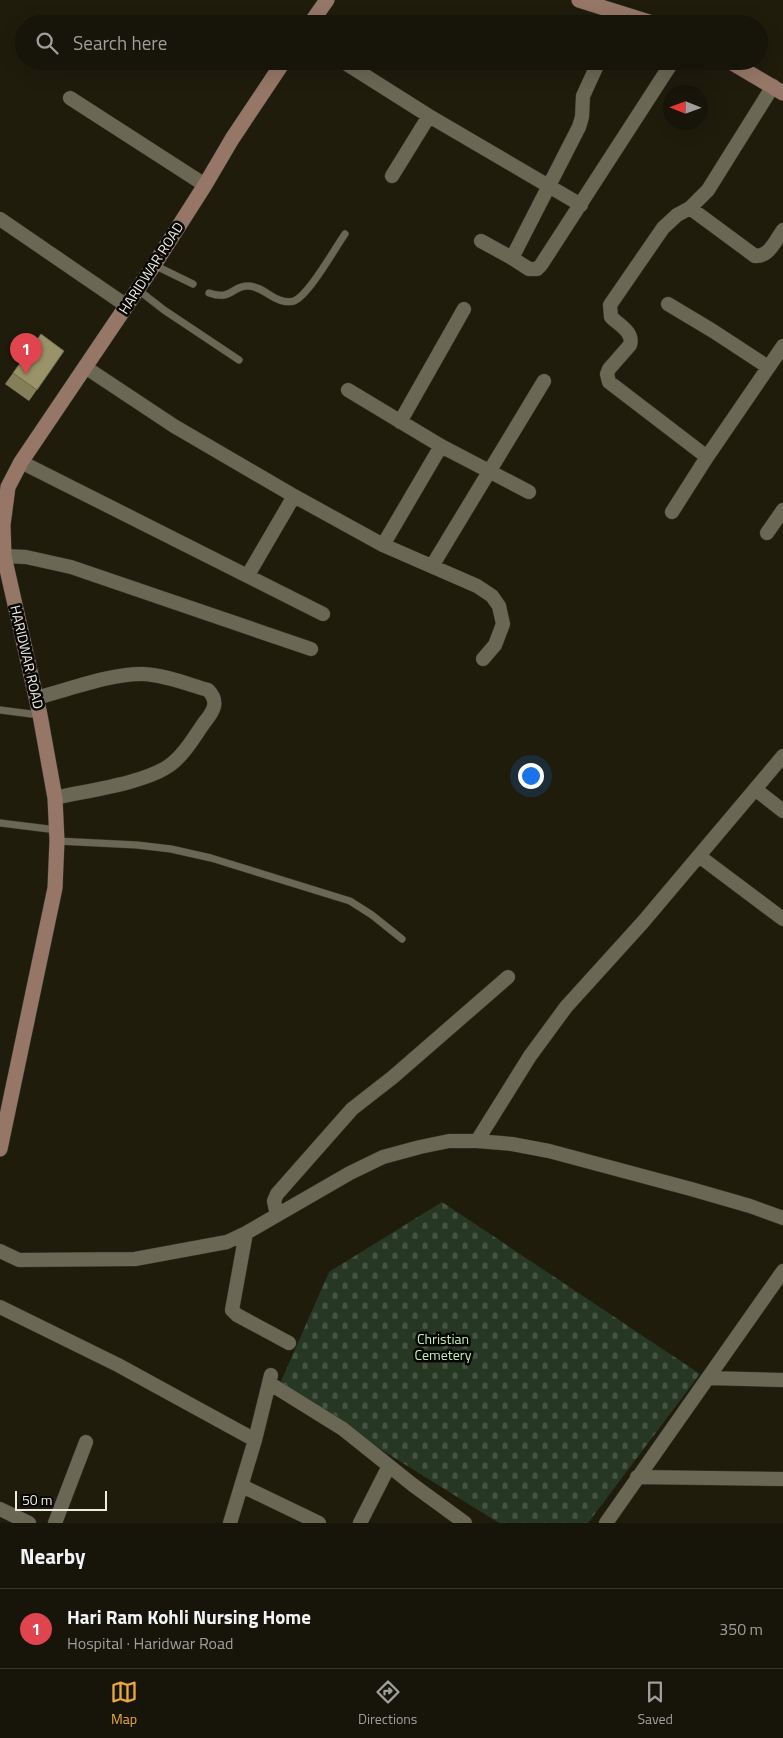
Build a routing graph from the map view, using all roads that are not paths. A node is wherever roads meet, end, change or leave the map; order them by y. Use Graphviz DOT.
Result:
graph roads {
  1 [pos="327,0"];
  2 [pos="579,0"];
  3 [pos="601,3"];
  4 [pos="316,15"];
  5 [pos="614,15"];
  6 [pos="278,70"];
  7 [pos="356,70"];
  8 [pos="595,70"];
  9 [pos="667,70"];
  10 [pos="744,70"];
  11 [pos="778,90"];
  12 [pos="70,98"];
  13 [pos="428,116"];
  14 [pos="392,176"];
  15 [pos="205,185"];
  16 [pos="548,187"];
  17 [pos="581,205"];
  18 [pos="690,208"];
  19 [pos="0,219"];
  20 [pos="783,230"];
  21 [pos="345,234"];
  22 [pos="481,241"];
  23 [pos="512,258"];
  24 [pos="154,265"];
  25 [pos="193,284"];
  26 [pos="137,289"];
  27 [pos="209,293"];
  28 [pos="668,304"];
  29 [pos="127,306"];
  30 [pos="464,309"];
  31 [pos="783,346"];
  32 [pos="239,360"];
  33 [pos="85,367"];
  34 [pos="768,367"];
  35 [pos="544,381"];
  36 [pos="348,390"];
  37 [pos="400,422"];
  38 [pos="440,446"];
  39 [pos="707,457"];
  40 [pos="21,462"];
  41 [pos="489,471"];
  42 [pos="8,487"];
  43 [pos="529,492"];
  44 [pos="294,496"];
  45 [pos="0,500"];
  46 [pos="783,510"];
  47 [pos="672,512"];
  48 [pos="767,533"];
  49 [pos="383,546"];
  50 [pos="4,556"];
  51 [pos="432,566"];
  52 [pos="248,575"];
  53 [pos="323,614"];
  54 [pos="311,649"];
  55 [pos="483,659"];
  56 [pos="36,698"];
  57 [pos="0,710"];
  58 [pos="40,715"];
  59 [pos="783,756"];
  60 [pos="755,789"];
  61 [pos="55,798"];
  62 [pos="783,811"];
  63 [pos="0,823"];
  64 [pos="57,836"];
  65 [pos="699,856"];
  66 [pos="783,919"];
  67 [pos="402,939"];
  68 [pos="508,976"];
  69 [pos="477,1141"];
  70 [pos="0,1149"];
  71 [pos="277,1216"];
  72 [pos="783,1218"];
  73 [pos="246,1233"];
  74 [pos="0,1251"];
  75 [pos="783,1270"];
  76 [pos="0,1307"];
  77 [pos="289,1343"];
  78 [pos="708,1378"];
  79 [pos="783,1380"];
  80 [pos="255,1440"];
  81 [pos="86,1442"];
  82 [pos="389,1466"];
  83 [pos="637,1477"];
  84 [pos="783,1479"];
  85 [pos="242,1486"];
  86 [pos="0,1509"];
  87 [pos="29,1523"];
  88 [pos="55,1523"];
  89 [pos="230,1523"];
  90 [pos="319,1523"];
  91 [pos="360,1523"];
  92 [pos="465,1523"];
  93 [pos="606,1523"];
  1 -- 4 [label="main road"];
  2 -- 3 [label="main road"];
  3 -- 5 [label="main road"];
  6 -- 15 [label="main road, HARIDWAR ROAD"];
  7 -- 13 [label="street"];
  8 -- 16 [label="street"];
  9 -- 17 [label="street"];
  10 -- 11 [label="main road"];
  11 -- 18 [label="street"];
  12 -- 15 [label="street"];
  13 -- 14 [label="street"];
  13 -- 16 [label="street"];
  15 -- 24 [label="main road, HARIDWAR ROAD"];
  16 -- 17 [label="street"];
  16 -- 23 [label="street"];
  17 -- 23 [label="street"];
  18 -- 20 [label="street"];
  18 -- 39 [label="street"];
  19 -- 29 [label="street"];
  21 -- 27 [label="lane"];
  22 -- 23 [label="street"];
  24 -- 25 [label="lane"];
  24 -- 26 [label="main road, HARIDWAR ROAD"];
  26 -- 29 [label="main road, HARIDWAR ROAD"];
  26 -- 32 [label="lane"];
  28 -- 34 [label="street"];
  29 -- 33 [label="main road, HARIDWAR ROAD"];
  30 -- 37 [label="street"];
  31 -- 34 [label="street"];
  33 -- 40 [label="main road, HARIDWAR ROAD"];
  33 -- 44 [label="street"];
  34 -- 39 [label="street"];
  35 -- 41 [label="street"];
  36 -- 37 [label="street"];
  37 -- 38 [label="street"];
  38 -- 41 [label="street"];
  38 -- 49 [label="street"];
  39 -- 47 [label="street"];
  40 -- 42 [label="main road, HARIDWAR ROAD"];
  40 -- 52 [label="street"];
  41 -- 43 [label="street"];
  41 -- 51 [label="street"];
  42 -- 45 [label="main road"];
  42 -- 50 [label="main road, HARIDWAR ROAD"];
  44 -- 49 [label="street"];
  44 -- 52 [label="street"];
  46 -- 48 [label="street"];
  49 -- 51 [label="street"];
  50 -- 54 [label="street"];
  50 -- 56 [label="main road, HARIDWAR ROAD"];
  51 -- 55 [label="street"];
  52 -- 53 [label="street"];
  56 -- 58 [label="main road, HARIDWAR ROAD"];
  56 -- 61 [label="street"];
  57 -- 58 [label="lane"];
  58 -- 61 [label="main road, HARIDWAR ROAD"];
  59 -- 60 [label="street"];
  60 -- 62 [label="street"];
  60 -- 65 [label="street"];
  61 -- 64 [label="main road, HARIDWAR ROAD"];
  63 -- 64 [label="lane"];
  64 -- 67 [label="lane"];
  64 -- 70 [label="main road, HARIDWAR ROAD"];
  65 -- 66 [label="street"];
  65 -- 69 [label="street"];
  68 -- 71 [label="street"];
  69 -- 71 [label="street"];
  69 -- 72 [label="street"];
  71 -- 73 [label="street"];
  73 -- 74 [label="street"];
  73 -- 77 [label="street"];
  75 -- 78 [label="street"];
  76 -- 80 [label="street"];
  78 -- 79 [label="street"];
  78 -- 83 [label="street"];
  80 -- 82 [label="street"];
  80 -- 85 [label="street"];
  81 -- 88 [label="street"];
  82 -- 91 [label="street"];
  82 -- 92 [label="street"];
  83 -- 84 [label="street"];
  83 -- 93 [label="street"];
  85 -- 89 [label="street"];
  85 -- 90 [label="street"];
  86 -- 87 [label="street"];
}
